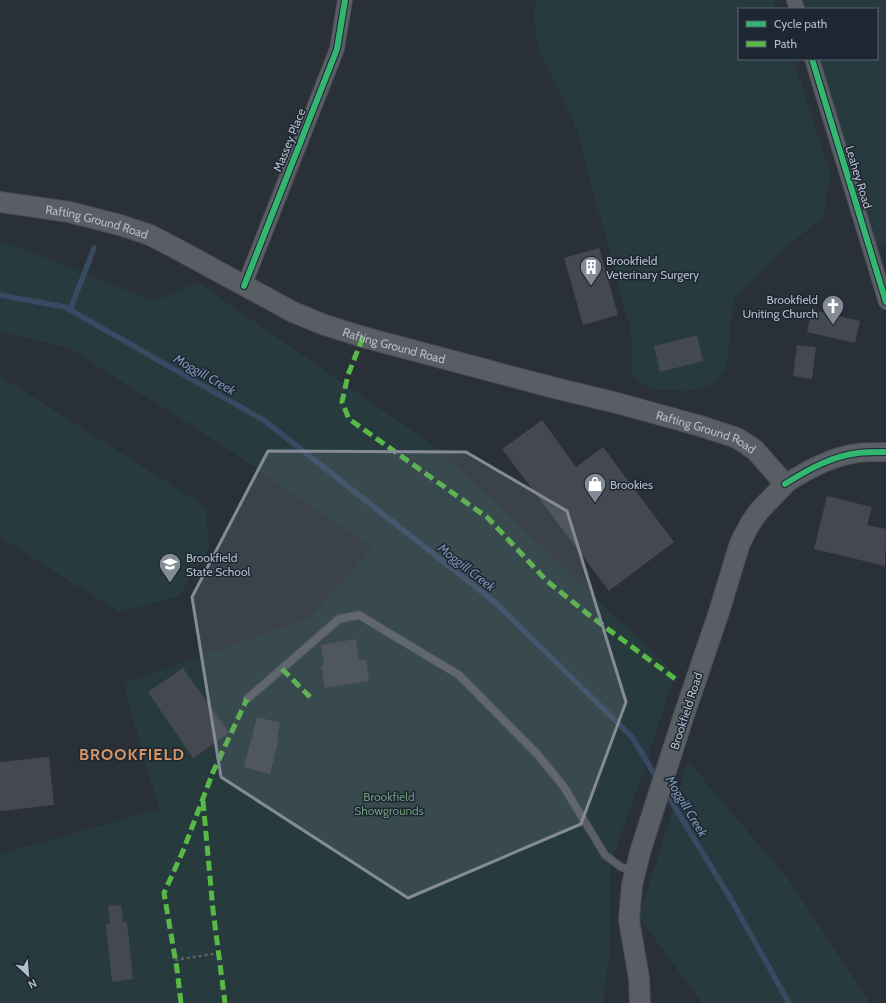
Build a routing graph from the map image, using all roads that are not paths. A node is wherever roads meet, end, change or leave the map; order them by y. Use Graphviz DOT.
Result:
graph roads {
  1 [pos="345,0"];
  2 [pos="812,60"];
  3 [pos="0,202"];
  4 [pos="244,286"];
  5 [pos="886,302"];
  6 [pos="886,452"];
  7 [pos="785,484"];
  8 [pos="247,699"];
  9 [pos="636,872"];
  10 [pos="639,978"];
  11 [pos="640,1003"];
  12 [pos="652,1003"];
  1 -- 4 [label="street, Massey Place"];
  2 -- 5 [label="street, Leahey Road"];
  3 -- 4 [label="main road, Rafting Ground Road"];
  4 -- 7 [label="main road, Rafting Ground Road"];
  6 -- 7 [label="street"];
  7 -- 9 [label="main road, Brookfield Road"];
  8 -- 9 [label="lane"];
  9 -- 10 [label="main road, Brookfield Road"];
  10 -- 11 [label="main road, Brookfield Road"];
  10 -- 12 [label="main road, Brookfield Road"];
}
